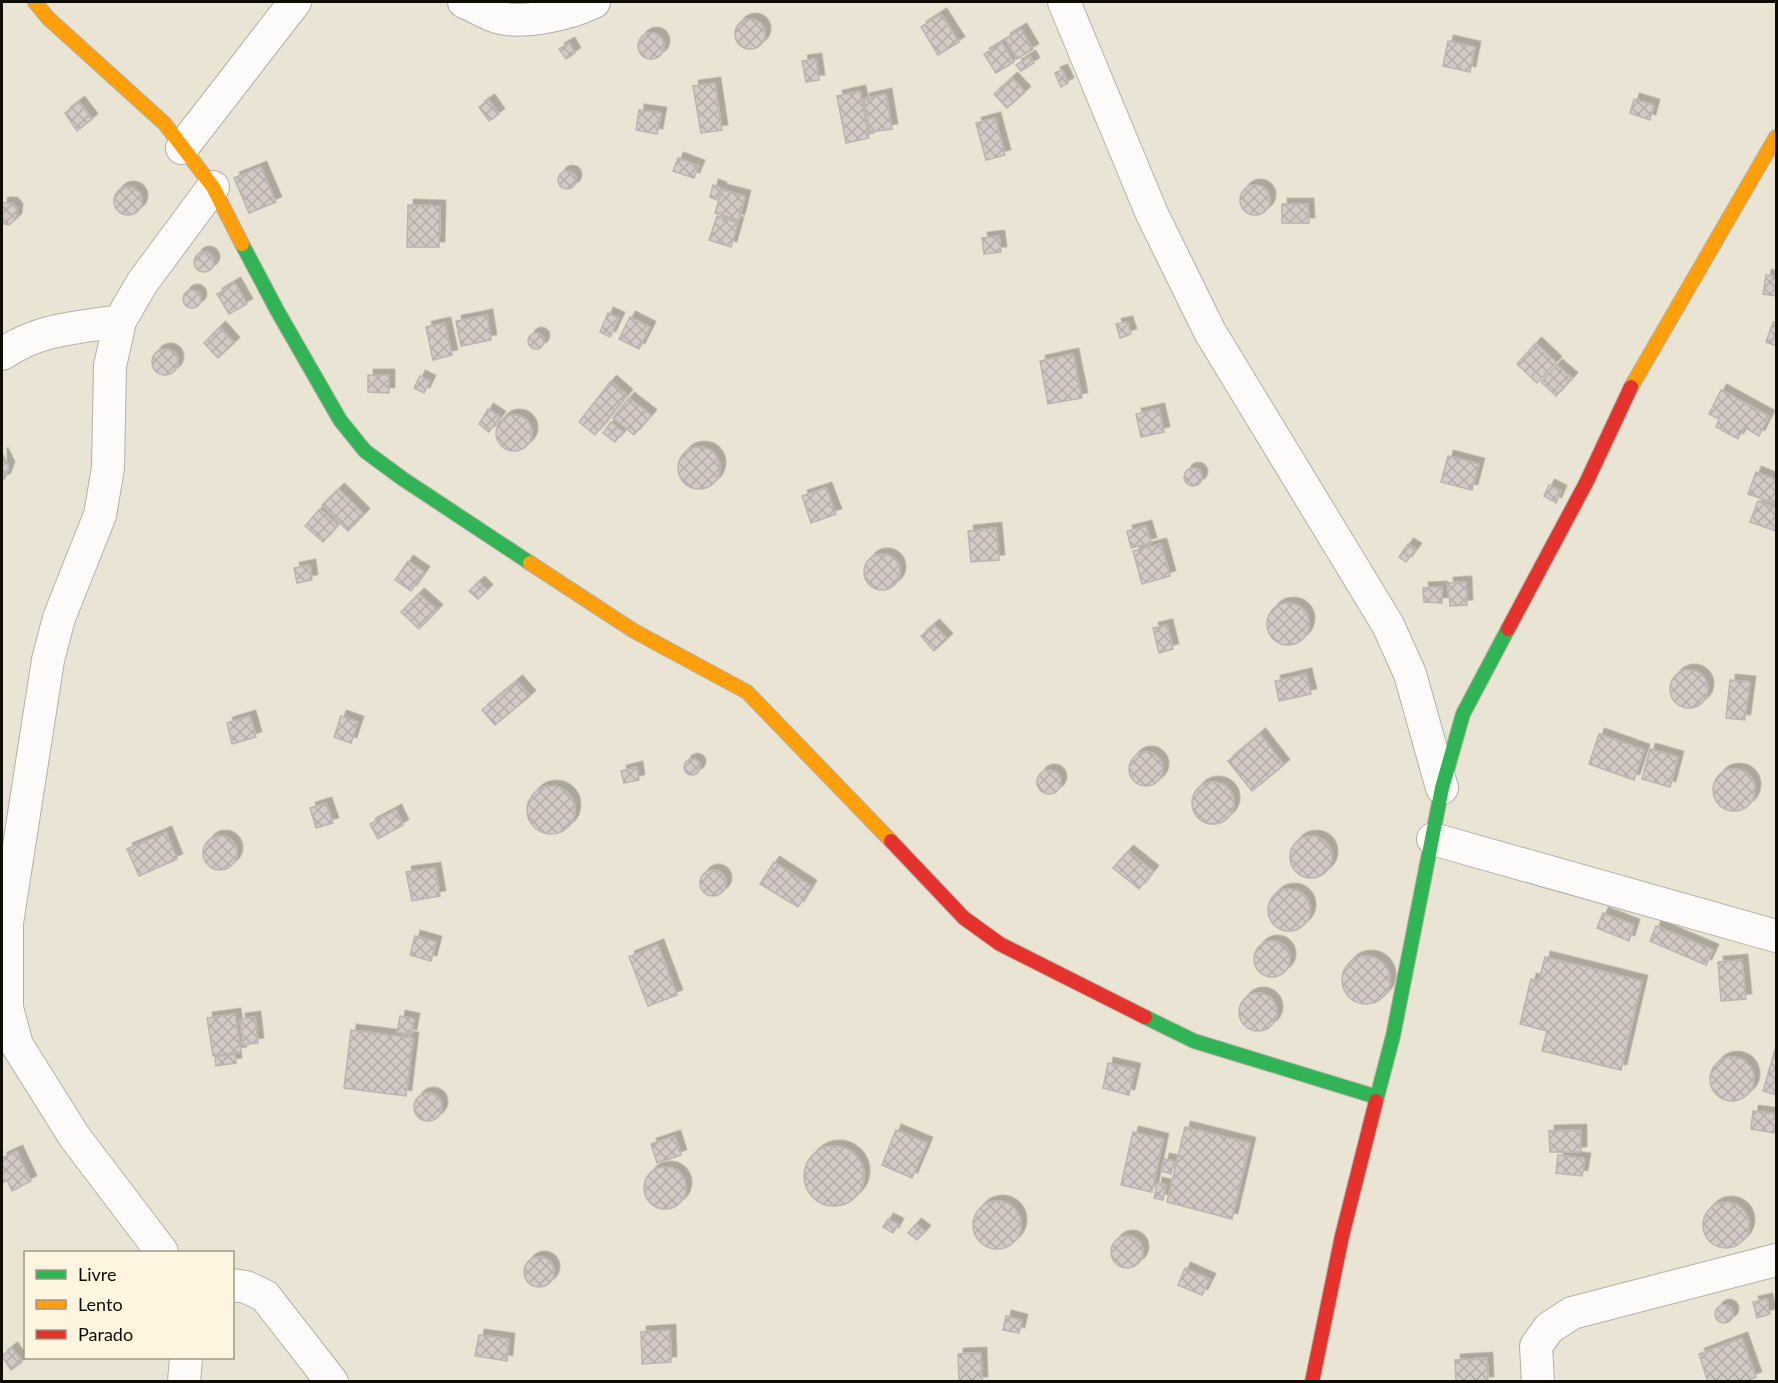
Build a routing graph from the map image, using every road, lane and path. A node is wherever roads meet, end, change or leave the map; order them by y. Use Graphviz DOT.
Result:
graph roads {
  1 [pos="35,2"];
  2 [pos="295,2"];
  3 [pos="464,2"];
  4 [pos="594,2"];
  5 [pos="1064,2"];
  6 [pos="1776,137"];
  7 [pos="182,148"];
  8 [pos="213,187"];
  9 [pos="120,321"];
  10 [pos="2,354"];
  11 [pos="1442,788"];
  12 [pos="1433,839"];
  13 [pos="1776,936"];
  14 [pos="4,1006"];
  15 [pos="1377,1097"];
  16 [pos="161,1251"];
  17 [pos="1776,1260"];
  18 [pos="234,1285"];
  19 [pos="186,1359"];
  20 [pos="184,1382"];
  21 [pos="332,1382"];
  22 [pos="1312,1382"];
  23 [pos="1538,1382"];
  1 -- 7 [label="street"];
  2 -- 7 [label="street"];
  3 -- 4 [label="street"];
  5 -- 11 [label="street"];
  6 -- 11 [label="street"];
  7 -- 8 [label="street"];
  8 -- 9 [label="street"];
  8 -- 15 [label="street"];
  9 -- 10 [label="street"];
  9 -- 14 [label="street"];
  11 -- 12 [label="street"];
  12 -- 13 [label="street"];
  12 -- 15 [label="street"];
  14 -- 16 [label="street"];
  15 -- 22 [label="street"];
  17 -- 23 [label="street"];
  18 -- 21 [label="street"];
  19 -- 20 [label="street"];
}
